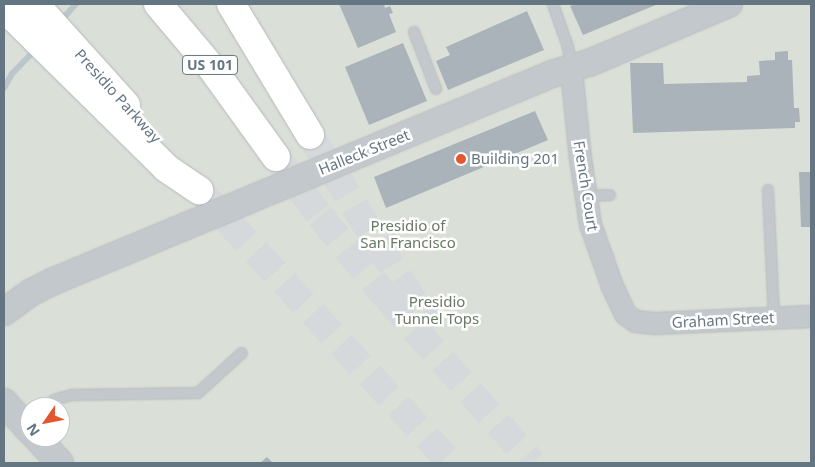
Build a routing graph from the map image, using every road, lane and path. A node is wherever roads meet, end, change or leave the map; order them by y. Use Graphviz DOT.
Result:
graph roads {
  1 [pos="36,4"];
  2 [pos="158,4"];
  3 [pos="552,4"];
  4 [pos="716,6"];
  5 [pos="233,7"];
  6 [pos="4,8"];
  7 [pos="414,32"];
  8 [pos="571,70"];
  9 [pos="86,76"];
  10 [pos="436,89"];
  11 [pos="310,135"];
  12 [pos="276,157"];
  13 [pos="199,190"];
  14 [pos="768,190"];
  15 [pos="610,195"];
  16 [pos="585,196"];
  17 [pos="4,312"];
  18 [pos="811,316"];
  19 [pos="774,318"];
  20 [pos="635,321"];
  21 [pos="242,353"];
  22 [pos="65,397"];
  23 [pos="4,402"];
  24 [pos="20,419"];
  25 [pos="46,447"];
  26 [pos="60,463"];
  1 -- 9 [label="highway, Presidio Parkway"];
  2 -- 12 [label="highway, US 101"];
  3 -- 8 [label="lane"];
  4 -- 8 [label="street, Halleck Street"];
  5 -- 11 [label="highway"];
  6 -- 9 [label="highway"];
  7 -- 10 [label="lane"];
  8 -- 16 [label="street, French Court"];
  8 -- 17 [label="street, Halleck Street"];
  9 -- 13 [label="highway, Presidio Parkway"];
  14 -- 19 [label="lane"];
  15 -- 16 [label="lane"];
  16 -- 20 [label="street, French Court"];
  18 -- 19 [label="street, Graham Street"];
  19 -- 20 [label="street, Graham Street"];
  21 -- 22 [label="lane"];
  23 -- 24 [label="street"];
  25 -- 26 [label="street"];
}
